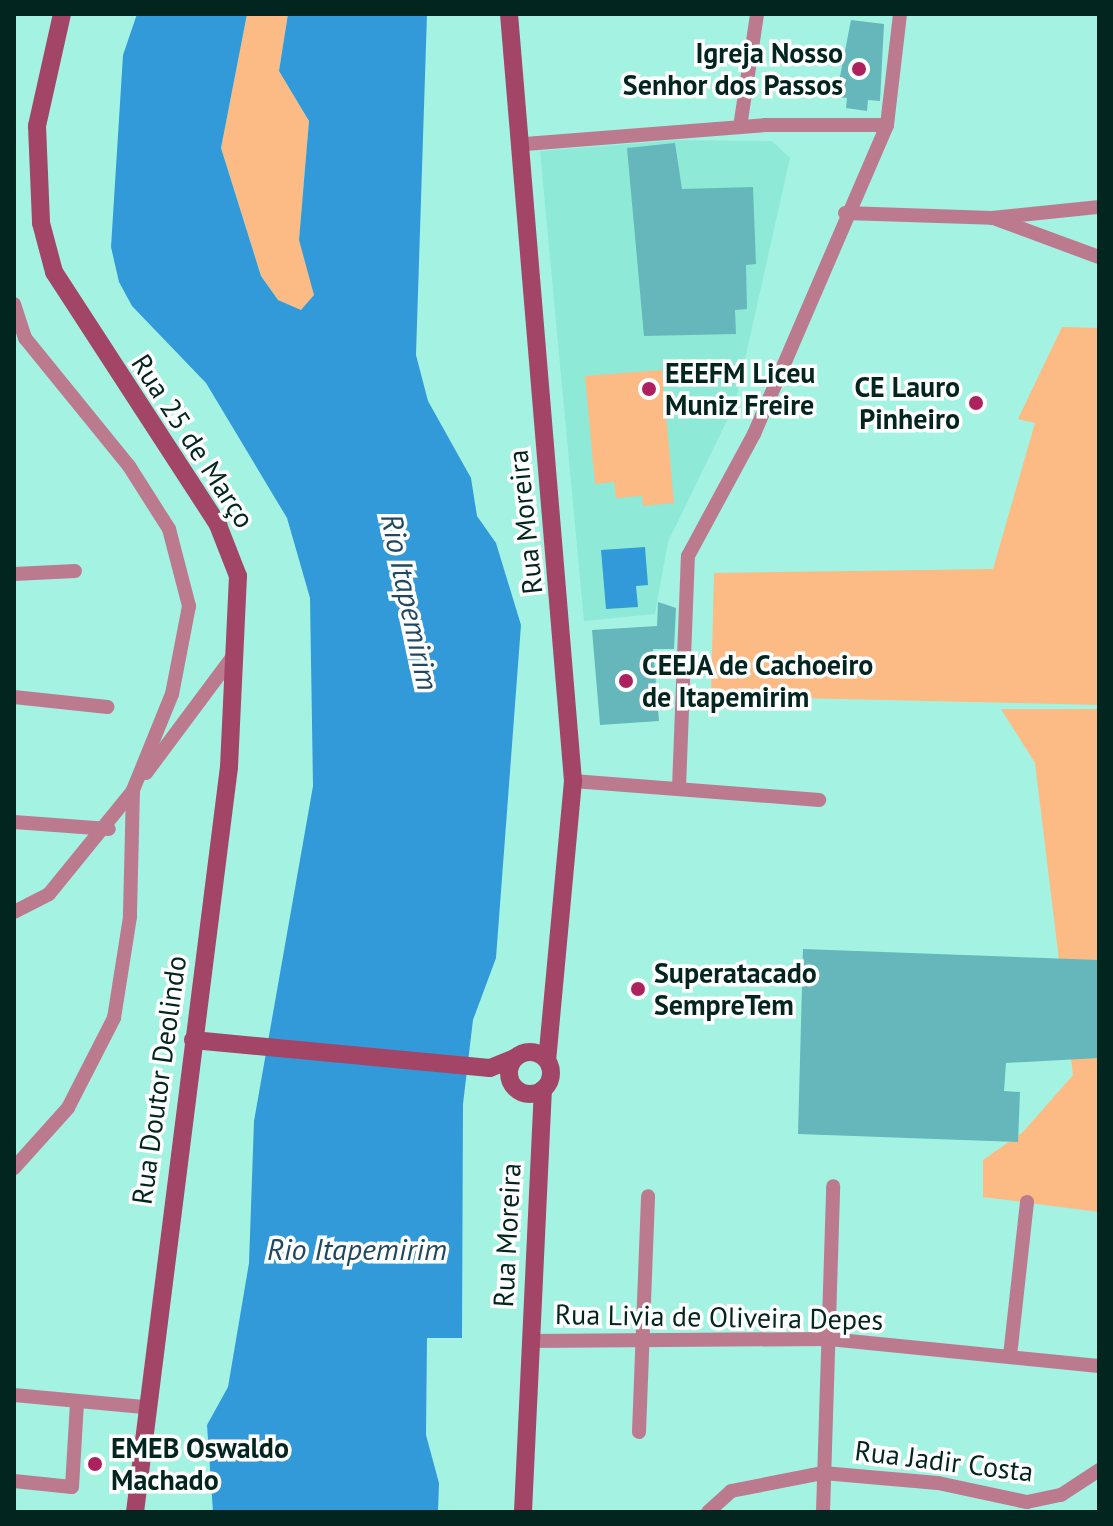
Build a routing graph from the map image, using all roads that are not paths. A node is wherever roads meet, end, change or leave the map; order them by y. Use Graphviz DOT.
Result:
graph roads {
  1 [pos="62,14"];
  2 [pos="509,14"];
  3 [pos="757,14"];
  4 [pos="900,14"];
  5 [pos="887,125"];
  6 [pos="740,127"];
  7 [pos="525,144"];
  8 [pos="1099,207"];
  9 [pos="845,213"];
  10 [pos="992,218"];
  11 [pos="1099,257"];
  12 [pos="14,304"];
  13 [pos="75,571"];
  14 [pos="14,574"];
  15 [pos="234,655"];
  16 [pos="14,697"];
  17 [pos="107,707"];
  18 [pos="573,781"];
  19 [pos="679,788"];
  20 [pos="133,790"];
  21 [pos="819,800"];
  22 [pos="14,822"];
  23 [pos="109,829"];
  24 [pos="14,912"];
  25 [pos="551,1024"];
  26 [pos="193,1040"];
  27 [pos="520,1055"];
  28 [pos="547,1060"];
  29 [pos="485,1068"];
  30 [pos="516,1086"];
  31 [pos="543,1089"];
  32 [pos="540,1132"];
  33 [pos="14,1168"];
  34 [pos="833,1186"];
  35 [pos="648,1196"];
  36 [pos="1027,1202"];
  37 [pos="829,1339"];
  38 [pos="644,1340"];
  39 [pos="530,1341"];
  40 [pos="1010,1356"];
  41 [pos="1099,1366"];
  42 [pos="14,1395"];
  43 [pos="77,1402"];
  44 [pos="143,1407"];
  45 [pos="639,1432"];
  46 [pos="1099,1470"];
  47 [pos="823,1473"];
  48 [pos="14,1481"];
  49 [pos="135,1512"];
  50 [pos="523,1512"];
  51 [pos="708,1512"];
  52 [pos="823,1512"];
  1 -- 15 [label="street, Rua 25 de Março"];
  2 -- 7 [label="street, Rua Moreira"];
  3 -- 6 [label="street"];
  4 -- 5 [label="street"];
  5 -- 6 [label="street"];
  5 -- 9 [label="street"];
  6 -- 7 [label="street"];
  7 -- 18 [label="street, Rua Moreira"];
  8 -- 10 [label="street"];
  9 -- 10 [label="street"];
  9 -- 19 [label="street"];
  10 -- 11 [label="street"];
  12 -- 20 [label="street"];
  13 -- 14 [label="street"];
  15 -- 20 [label="street"];
  15 -- 26 [label="street, Rua Doutor Deolindo"];
  16 -- 17 [label="street"];
  18 -- 19 [label="street"];
  18 -- 25 [label="street, Rua Moreira"];
  19 -- 21 [label="street"];
  20 -- 23 [label="street"];
  20 -- 33 [label="street"];
  22 -- 23 [label="street"];
  23 -- 24 [label="street"];
  25 -- 27 [label="street"];
  25 -- 28 [label="street, Rua Moreira"];
  26 -- 29 [label="street"];
  26 -- 44 [label="street, Rua Doutor Deolindo"];
  27 -- 28 [label="street"];
  27 -- 29 [label="street"];
  27 -- 30 [label="street"];
  28 -- 31 [label="street, Rua Moreira"];
  29 -- 30 [label="street"];
  30 -- 31 [label="street"];
  30 -- 32 [label="street, Rua Moreira"];
  31 -- 32 [label="street, Rua Moreira"];
  32 -- 39 [label="street, Rua Moreira"];
  34 -- 37 [label="street"];
  35 -- 38 [label="street"];
  36 -- 40 [label="street"];
  37 -- 38 [label="street, Rua Livia de Oliveira Depes"];
  37 -- 40 [label="street, Rua Livia de Oliveira Depes"];
  37 -- 47 [label="street"];
  38 -- 39 [label="street, Rua Livia de Oliveira Depes"];
  38 -- 45 [label="street"];
  39 -- 50 [label="street, Rua Moreira"];
  40 -- 41 [label="street, Rua Livia de Oliveira Depes"];
  42 -- 43 [label="street"];
  43 -- 44 [label="street"];
  43 -- 48 [label="street"];
  44 -- 49 [label="street, Rua Doutor Deolindo"];
  46 -- 47 [label="street, Rua Jadir Costa"];
  47 -- 51 [label="street, Rua Jadir Costa"];
  47 -- 52 [label="street"];
}
